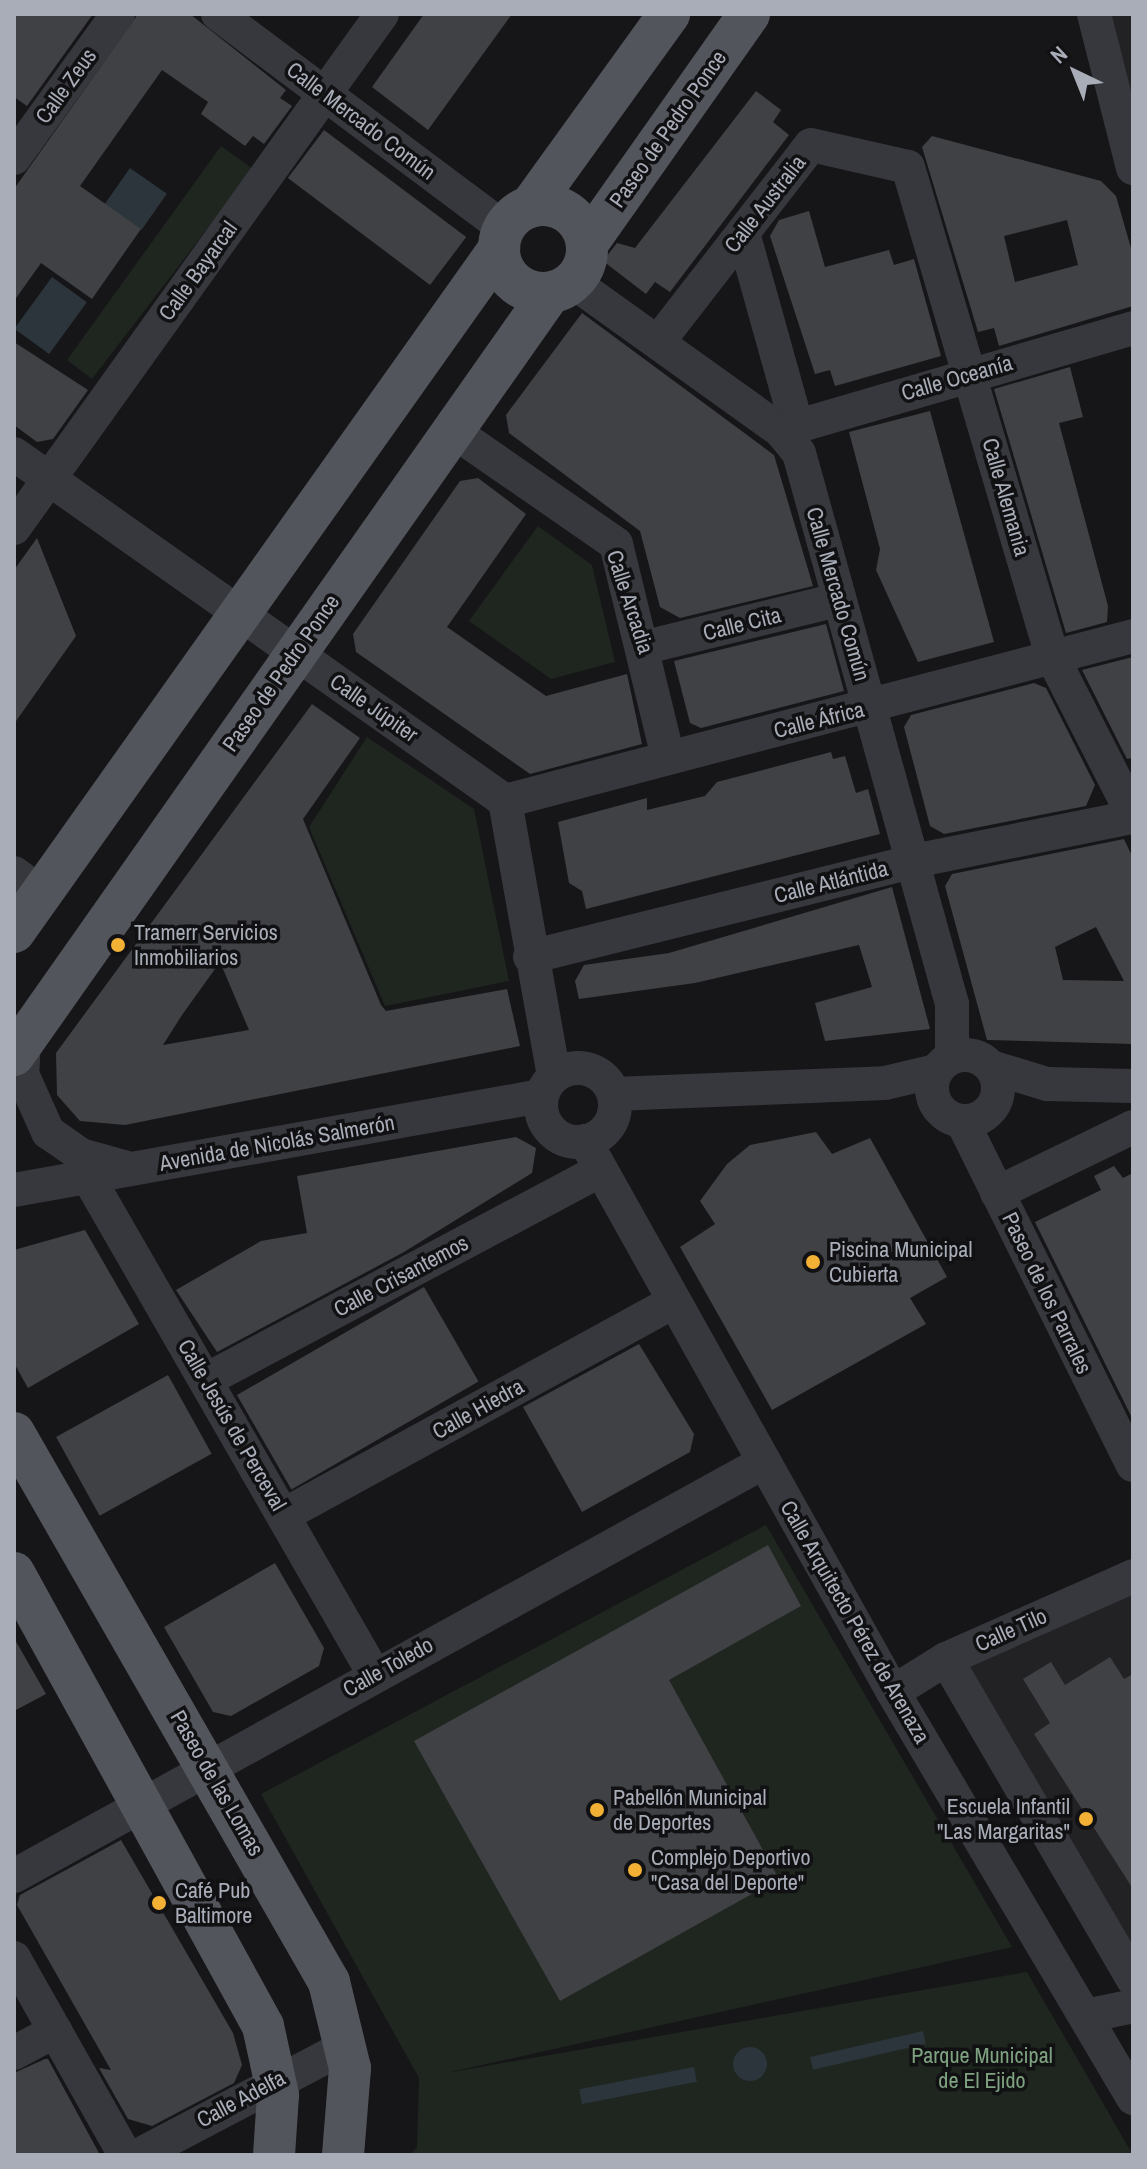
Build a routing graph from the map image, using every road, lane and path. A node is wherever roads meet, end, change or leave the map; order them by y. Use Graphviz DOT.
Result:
graph roads {
  1 [pos="118,14"];
  2 [pos="218,14"];
  3 [pos="382,14"];
  4 [pos="669,14"];
  5 [pos="749,14"];
  6 [pos="1094,14"];
  7 [pos="325,94"];
  8 [pos="19,141"];
  9 [pos="908,167"];
  10 [pos="1133,168"];
  11 [pos="511,228"];
  12 [pos="743,233"];
  13 [pos="570,273"];
  14 [pos="1133,328"];
  15 [pos="658,342"];
  16 [pos="970,374"];
  17 [pos="789,429"];
  18 [pos="453,431"];
  19 [pos="14,454"];
  20 [pos="49,479"];
  21 [pos="14,528"];
  22 [pos="838,600"];
  23 [pos="240,613"];
  24 [pos="1133,636"];
  25 [pos="646,647"];
  26 [pos="295,652"];
  27 [pos="1052,656"];
  28 [pos="870,708"];
  29 [pos="668,758"];
  30 [pos="505,801"];
  31 [pos="1133,816"];
  32 [pos="914,861"];
  33 [pos="28,883"];
  34 [pos="14,932"];
  35 [pos="530,957"];
  36 [pos="19,1048"];
  37 [pos="1047,1084"];
  38 [pos="548,1086"];
  39 [pos="1117,1086"];
  40 [pos="955,1092"];
  41 [pos="614,1094"];
  42 [pos="1133,1112"];
  43 [pos="1133,1127"];
  44 [pos="591,1157"];
  45 [pos="129,1169"];
  46 [pos="88,1177"];
  47 [pos="14,1190"];
  48 [pos="997,1193"];
  49 [pos="672,1303"];
  50 [pos="206,1380"];
  51 [pos="14,1433"];
  52 [pos="764,1462"];
  53 [pos="1133,1465"];
  54 [pos="284,1515"];
  55 [pos="14,1573"];
  56 [pos="1133,1576"];
  57 [pos="946,1659"];
  58 [pos="374,1674"];
  59 [pos="893,1692"];
  60 [pos="207,1768"];
  61 [pos="141,1805"];
  62 [pos="14,1876"];
  63 [pos="14,1958"];
  64 [pos="1133,1979"];
  65 [pos="1133,2006"];
  66 [pos="1086,2016"];
  67 [pos="55,2031"];
  68 [pos="345,2047"];
  69 [pos="14,2053"];
  70 [pos="275,2080"];
  71 [pos="1133,2098"];
  72 [pos="125,2155"];
  73 [pos="140,2155"];
  74 [pos="274,2155"];
  75 [pos="343,2155"];
  1 -- 8 [label="street, Calle Zeus"];
  2 -- 7 [label="street, Calle Mercado Común"];
  3 -- 7 [label="street, Calle Bayarcal"];
  4 -- 11 [label="main road"];
  5 -- 13 [label="main road, Paseo de Pedro Ponce"];
  6 -- 10 [label="street"];
  7 -- 11 [label="street, Calle Mercado Común"];
  7 -- 20 [label="street, Calle Bayarcal"];
  9 -- 12 [label="street, Calle Australia"];
  9 -- 16 [label="street, Calle Alemania"];
  11 -- 13 [label="main road"];
  11 -- 13 [label="main road"];
  11 -- 23 [label="main road"];
  12 -- 15 [label="street, Calle Australia"];
  12 -- 17 [label="street, Calle Mercado Común"];
  13 -- 15 [label="street, Calle Mercado Común"];
  13 -- 18 [label="main road, Paseo de Pedro Ponce"];
  14 -- 16 [label="street, Calle Oceanía"];
  15 -- 17 [label="street, Calle Mercado Común"];
  16 -- 17 [label="street, Calle Oceanía"];
  16 -- 27 [label="street, Calle Alemania"];
  17 -- 22 [label="street, Calle Mercado Común"];
  18 -- 25 [label="street, Calle Arcadia"];
  18 -- 26 [label="main road, Paseo de Pedro Ponce"];
  19 -- 20 [label="street, Calle Júpiter"];
  20 -- 21 [label="street, Calle Bayarcal"];
  20 -- 23 [label="street, Calle Júpiter"];
  22 -- 25 [label="street, Calle Cita"];
  22 -- 28 [label="street, Calle Mercado Común"];
  23 -- 26 [label="street, Calle Júpiter"];
  23 -- 33 [label="main road"];
  24 -- 27 [label="street, Calle África"];
  25 -- 29 [label="street, Calle Arcadia"];
  26 -- 30 [label="street, Calle Júpiter"];
  26 -- 36 [label="main road, Paseo de Pedro Ponce"];
  27 -- 28 [label="street, Calle África"];
  27 -- 31 [label="street, Calle Alemania"];
  28 -- 29 [label="street, Calle África"];
  28 -- 32 [label="street, Calle Mercado Común"];
  29 -- 30 [label="street, Calle África"];
  30 -- 35 [label="street"];
  31 -- 32 [label="street, Calle Atlántida"];
  32 -- 35 [label="street, Calle Atlántida"];
  32 -- 40 [label="street, Calle Mercado Común"];
  33 -- 34 [label="main road"];
  35 -- 38 [label="street"];
  36 -- 45 [label="street"];
  37 -- 39 [label="street"];
  37 -- 40 [label="street"];
  37 -- 40 [label="street"];
  38 -- 41 [label="street, Avenida de Nicolás Salmerón"];
  38 -- 44 [label="street"];
  38 -- 45 [label="street, Avenida de Nicolás Salmerón"];
  39 -- 42 [label="street"];
  40 -- 41 [label="street"];
  40 -- 48 [label="street, Paseo de los Parrales"];
  41 -- 44 [label="street, Calle Crisantemos"];
  43 -- 48 [label="street"];
  44 -- 49 [label="street, Calle Arquitecto Pérez de Arenaza"];
  44 -- 50 [label="street, Calle Crisantemos"];
  45 -- 46 [label="street, Avenida de Nicolás Salmerón"];
  46 -- 47 [label="street, Avenida de Nicolás Salmerón"];
  46 -- 50 [label="street, Calle Jesús de Perceval"];
  48 -- 53 [label="street, Paseo de los Parrales"];
  49 -- 52 [label="street, Calle Arquitecto Pérez de Arenaza"];
  49 -- 54 [label="street, Calle Hiedra"];
  50 -- 54 [label="street, Calle Jesús de Perceval"];
  51 -- 60 [label="main road, Paseo de las Lomas"];
  52 -- 58 [label="street, Calle Toledo"];
  52 -- 59 [label="street, Calle Arquitecto Pérez de Arenaza"];
  54 -- 58 [label="street, Calle Jesús de Perceval"];
  55 -- 61 [label="main road"];
  56 -- 57 [label="street, Calle Tilo"];
  57 -- 59 [label="street, Calle Tilo"];
  57 -- 64 [label="street"];
  58 -- 60 [label="street, Calle Toledo"];
  59 -- 66 [label="street, Calle Arquitecto Pérez de Arenaza"];
  60 -- 61 [label="street, Calle Toledo"];
  60 -- 68 [label="main road, Paseo de las Lomas"];
  61 -- 62 [label="street, Calle Toledo"];
  61 -- 70 [label="main road"];
  63 -- 67 [label="street"];
  65 -- 66 [label="street"];
  66 -- 71 [label="street, Calle Arquitecto Pérez de Arenaza"];
  67 -- 69 [label="street"];
  67 -- 72 [label="street"];
  68 -- 70 [label="street, Calle Adelfa"];
  68 -- 75 [label="main road, Paseo de las Lomas"];
  70 -- 73 [label="street, Calle Adelfa"];
  70 -- 74 [label="main road"];
}
